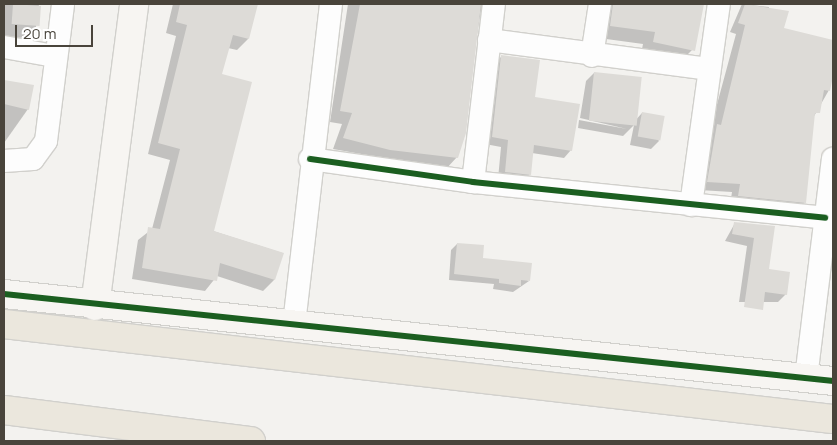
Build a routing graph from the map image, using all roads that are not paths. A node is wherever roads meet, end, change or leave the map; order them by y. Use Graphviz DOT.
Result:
graph roads {
  1 [pos="63,4"];
  2 [pos="134,4"];
  3 [pos="331,4"];
  4 [pos="494,4"];
  5 [pos="600,4"];
  6 [pos="719,4"];
  7 [pos="489,40"];
  8 [pos="4,47"];
  9 [pos="54,56"];
  10 [pos="592,56"];
  11 [pos="708,68"];
  12 [pos="833,159"];
  13 [pos="310,160"];
  14 [pos="4,161"];
  15 [pos="473,182"];
  16 [pos="691,205"];
  17 [pos="825,218"];
  18 [pos="4,278"];
  19 [pos="4,294"];
  20 [pos="96,300"];
  21 [pos="4,324"];
  22 [pos="294,324"];
  23 [pos="806,378"];
  24 [pos="833,381"];
  25 [pos="4,410"];
  26 [pos="833,419"];
  27 [pos="251,441"];
  1 -- 9 [label="street"];
  2 -- 20 [label="street"];
  3 -- 13 [label="street"];
  4 -- 7 [label="street"];
  5 -- 10 [label="street"];
  6 -- 11 [label="street"];
  7 -- 10 [label="street"];
  7 -- 15 [label="street"];
  8 -- 9 [label="street"];
  9 -- 14 [label="street"];
  10 -- 11 [label="street"];
  11 -- 16 [label="street"];
  12 -- 17 [label="street"];
  13 -- 15 [label="street"];
  13 -- 22 [label="street"];
  15 -- 16 [label="street"];
  16 -- 17 [label="street"];
  17 -- 23 [label="street"];
  18 -- 20 [label="street"];
  19 -- 20 [label="street"];
  20 -- 22 [label="street"];
  21 -- 26 [label="highway"];
  22 -- 23 [label="street"];
  23 -- 24 [label="street"];
  25 -- 27 [label="highway"];
}
